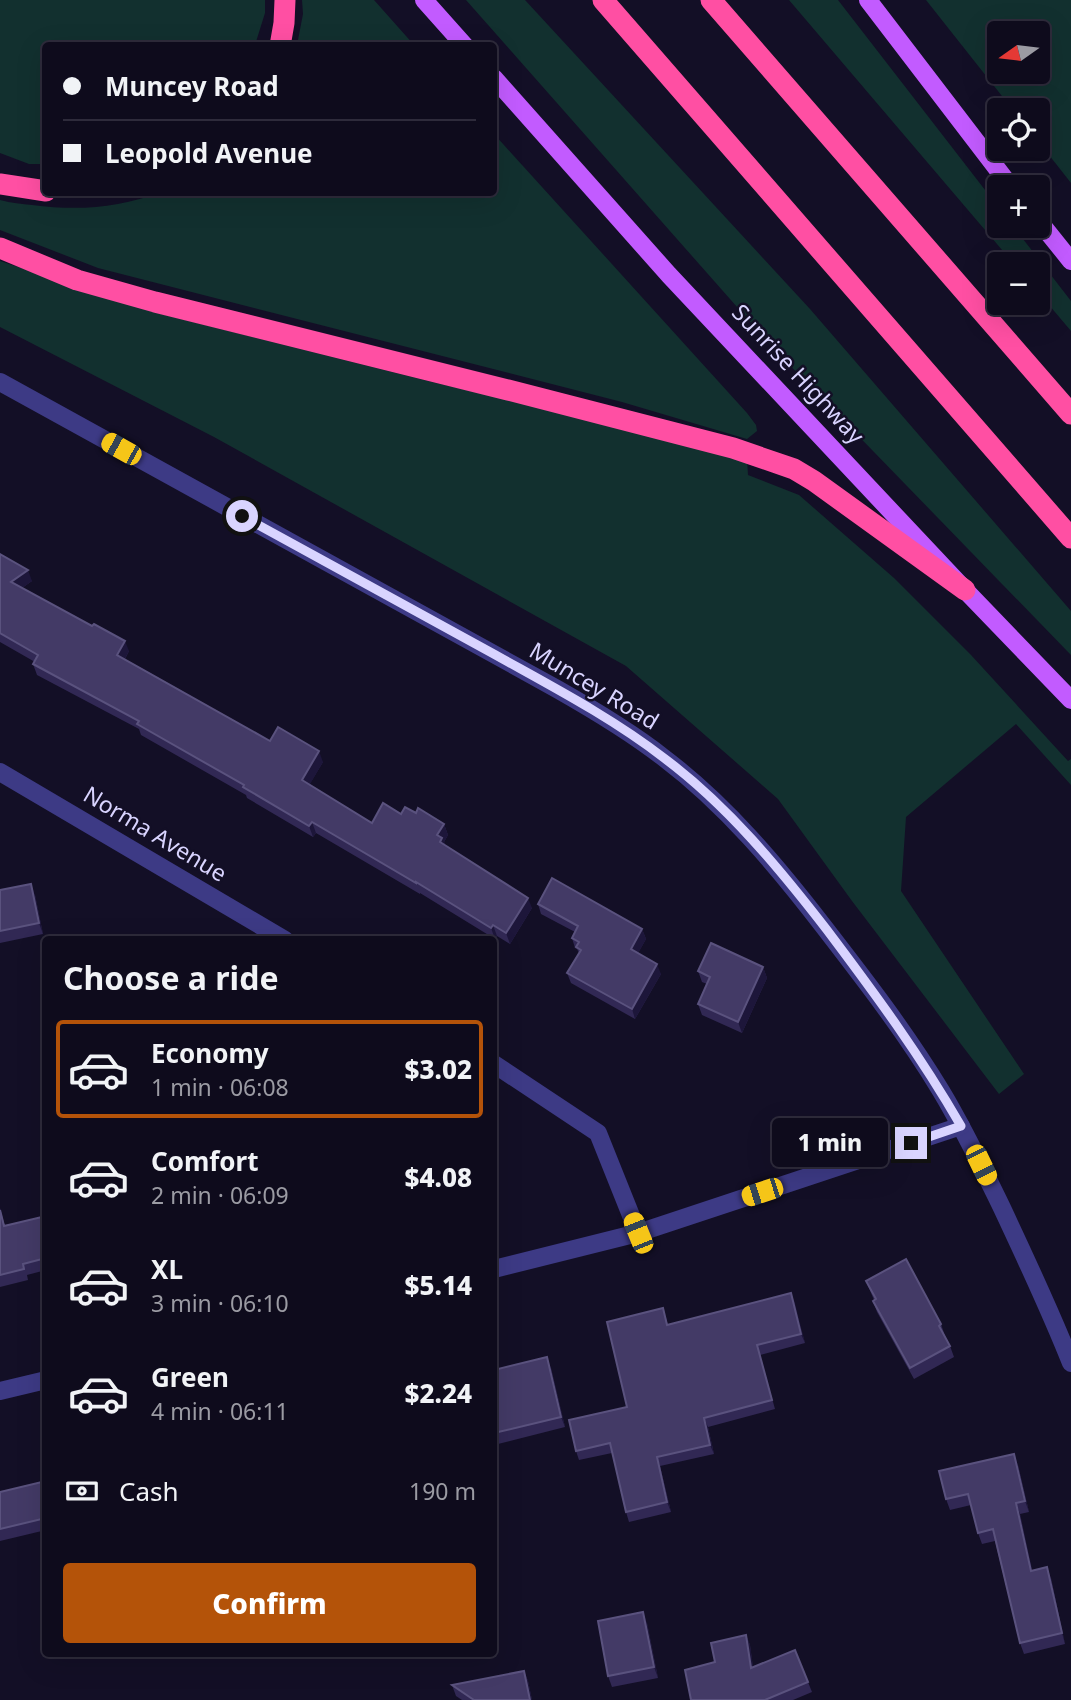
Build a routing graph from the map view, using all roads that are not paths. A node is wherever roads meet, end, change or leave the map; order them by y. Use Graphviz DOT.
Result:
graph roads {
  1 [pos="285,0"];
  2 [pos="424,0"];
  3 [pos="603,0"];
  4 [pos="710,0"];
  5 [pos="868,0"];
  6 [pos="281,42"];
  7 [pos="461,42"];
  8 [pos="497,81"];
  9 [pos="1003,175"];
  10 [pos="0,184"];
  11 [pos="42,190"];
  12 [pos="1050,235"];
  13 [pos="0,248"];
  14 [pos="1071,261"];
  15 [pos="0,382"];
  16 [pos="1071,414"];
  17 [pos="1071,538"];
  18 [pos="965,590"];
  19 [pos="1071,700"];
  20 [pos="0,772"];
  21 [pos="20,783"];
  22 [pos="0,789"];
  23 [pos="278,936"];
  24 [pos="497,1065"];
  25 [pos="961,1126"];
  26 [pos="638,1233"];
  27 [pos="497,1268"];
  28 [pos="1071,1363"];
  29 [pos="42,1381"];
  30 [pos="0,1391"];
  1 -- 6 [label="highway"];
  2 -- 7 [label="main road"];
  3 -- 17 [label="highway"];
  4 -- 16 [label="highway"];
  5 -- 9 [label="main road"];
  8 -- 18 [label="main road, Sunrise Highway"];
  10 -- 11 [label="highway"];
  12 -- 14 [label="main road"];
  13 -- 18 [label="highway"];
  15 -- 25 [label="street, Muncey Road"];
  18 -- 19 [label="main road, Sunrise Highway"];
  20 -- 21 [label="street, Norma Avenue"];
  21 -- 22 [label="street"];
  21 -- 23 [label="street, Norma Avenue"];
  24 -- 26 [label="street"];
  25 -- 26 [label="street"];
  25 -- 28 [label="street, Muncey Road"];
  26 -- 27 [label="street"];
  29 -- 30 [label="street"];
}
